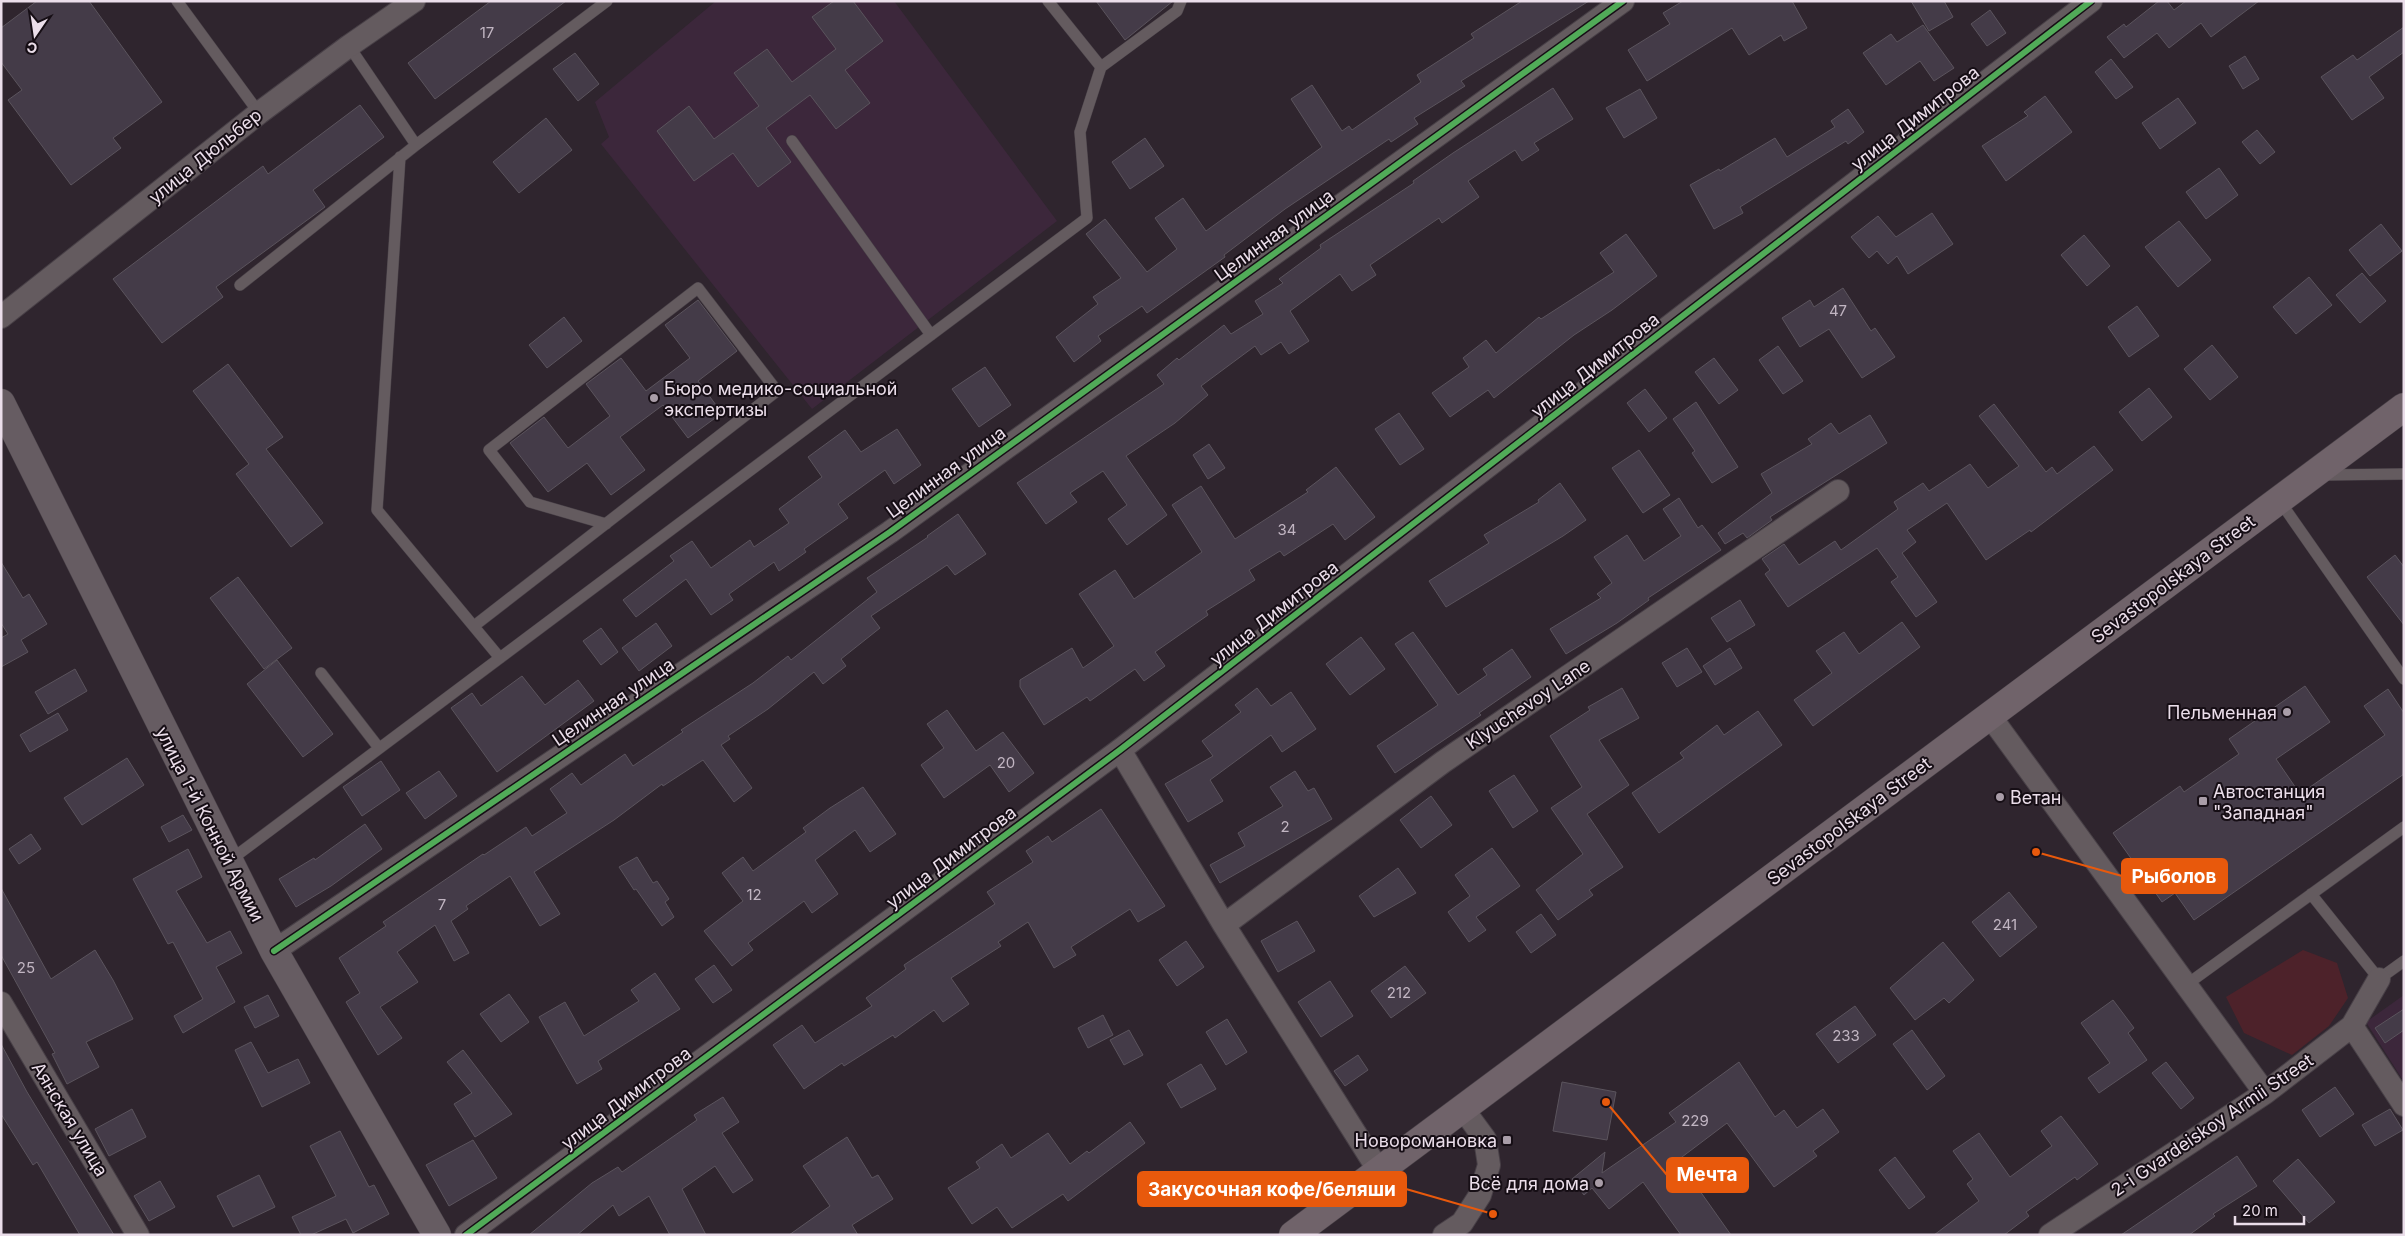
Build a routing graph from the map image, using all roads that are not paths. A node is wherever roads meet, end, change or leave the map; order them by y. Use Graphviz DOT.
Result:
graph roads {
  1 [pos="177,1"];
  2 [pos="414,1"];
  3 [pos="608,1"];
  4 [pos="1048,1"];
  5 [pos="1181,1"];
  6 [pos="1624,1"];
  7 [pos="2091,1"];
  8 [pos="349,46"];
  9 [pos="1101,67"];
  10 [pos="259,113"];
  11 [pos="792,142"];
  12 [pos="416,144"];
  13 [pos="400,157"];
  14 [pos="240,285"];
  15 [pos="1,317"];
  16 [pos="931,334"];
  17 [pos="1,403"];
  18 [pos="2404,407"];
  19 [pos="2404,474"];
  20 [pos="2313,475"];
  21 [pos="1838,491"];
  22 [pos="2279,500"];
  23 [pos="606,524"];
  24 [pos="474,626"];
  25 [pos="500,658"];
  26 [pos="321,673"];
  27 [pos="2404,679"];
  28 [pos="1990,716"];
  29 [pos="380,748"];
  30 [pos="1120,750"];
  31 [pos="2404,826"];
  32 [pos="228,862"];
  33 [pos="2311,894"];
  34 [pos="1224,925"];
  35 [pos="274,951"];
  36 [pos="2404,961"];
  37 [pos="2378,979"];
  38 [pos="2186,985"];
  39 [pos="1,1003"];
  40 [pos="2352,1026"];
  41 [pos="2265,1093"];
  42 [pos="2404,1105"];
  43 [pos="1462,1109"];
  44 [pos="1380,1171"];
  45 [pos="138,1235"];
  46 [pos="437,1235"];
  47 [pos="466,1235"];
  48 [pos="1293,1235"];
  49 [pos="1444,1235"];
  50 [pos="2050,1235"];
  1 -- 10 [label="lane"];
  2 -- 8 [label="street, улица Дюльбер"];
  3 -- 12 [label="lane"];
  4 -- 9 [label="lane"];
  5 -- 9 [label="lane"];
  6 -- 35 [label="street, Целинная улица"];
  7 -- 30 [label="street, улица Димитрова"];
  8 -- 10 [label="street, улица Дюльбер"];
  8 -- 12 [label="lane"];
  9 -- 16 [label="lane"];
  10 -- 15 [label="street, улица Дюльбер"];
  11 -- 16 [label="lane"];
  12 -- 13 [label="lane"];
  13 -- 14 [label="lane"];
  13 -- 24 [label="lane"];
  16 -- 25 [label="lane"];
  17 -- 32 [label="street, улица 1-й Конной Армии"];
  18 -- 20 [label="main road, Sevastopolskaya Street"];
  19 -- 20 [label="lane"];
  20 -- 22 [label="main road, Sevastopolskaya Street"];
  21 -- 34 [label="street, Klyuchevoy Lane"];
  22 -- 27 [label="lane"];
  22 -- 28 [label="main road, Sevastopolskaya Street"];
  23 -- 23 [label="lane"];
  23 -- 24 [label="lane"];
  24 -- 25 [label="lane"];
  25 -- 29 [label="lane"];
  26 -- 29 [label="lane"];
  28 -- 38 [label="street"];
  28 -- 43 [label="main road, Sevastopolskaya Street"];
  29 -- 32 [label="lane"];
  30 -- 34 [label="street"];
  30 -- 47 [label="street, улица Димитрова"];
  31 -- 33 [label="lane"];
  32 -- 35 [label="street, улица 1-й Конной Армии"];
  33 -- 37 [label="lane"];
  33 -- 38 [label="lane"];
  34 -- 44 [label="street"];
  35 -- 46 [label="street, улица 1-й Конной Армии"];
  36 -- 37 [label="lane"];
  37 -- 40 [label="street, 2-i Gvardeiskoy Armii Street"];
  38 -- 41 [label="street"];
  39 -- 45 [label="street, Аянская улица"];
  40 -- 41 [label="street, 2-i Gvardeiskoy Armii Street"];
  40 -- 42 [label="street"];
  41 -- 50 [label="street, 2-i Gvardeiskoy Armii Street"];
  43 -- 44 [label="main road, Sevastopolskaya Street"];
  43 -- 49 [label="street"];
  44 -- 48 [label="main road, Sevastopolskaya Street"];
}
